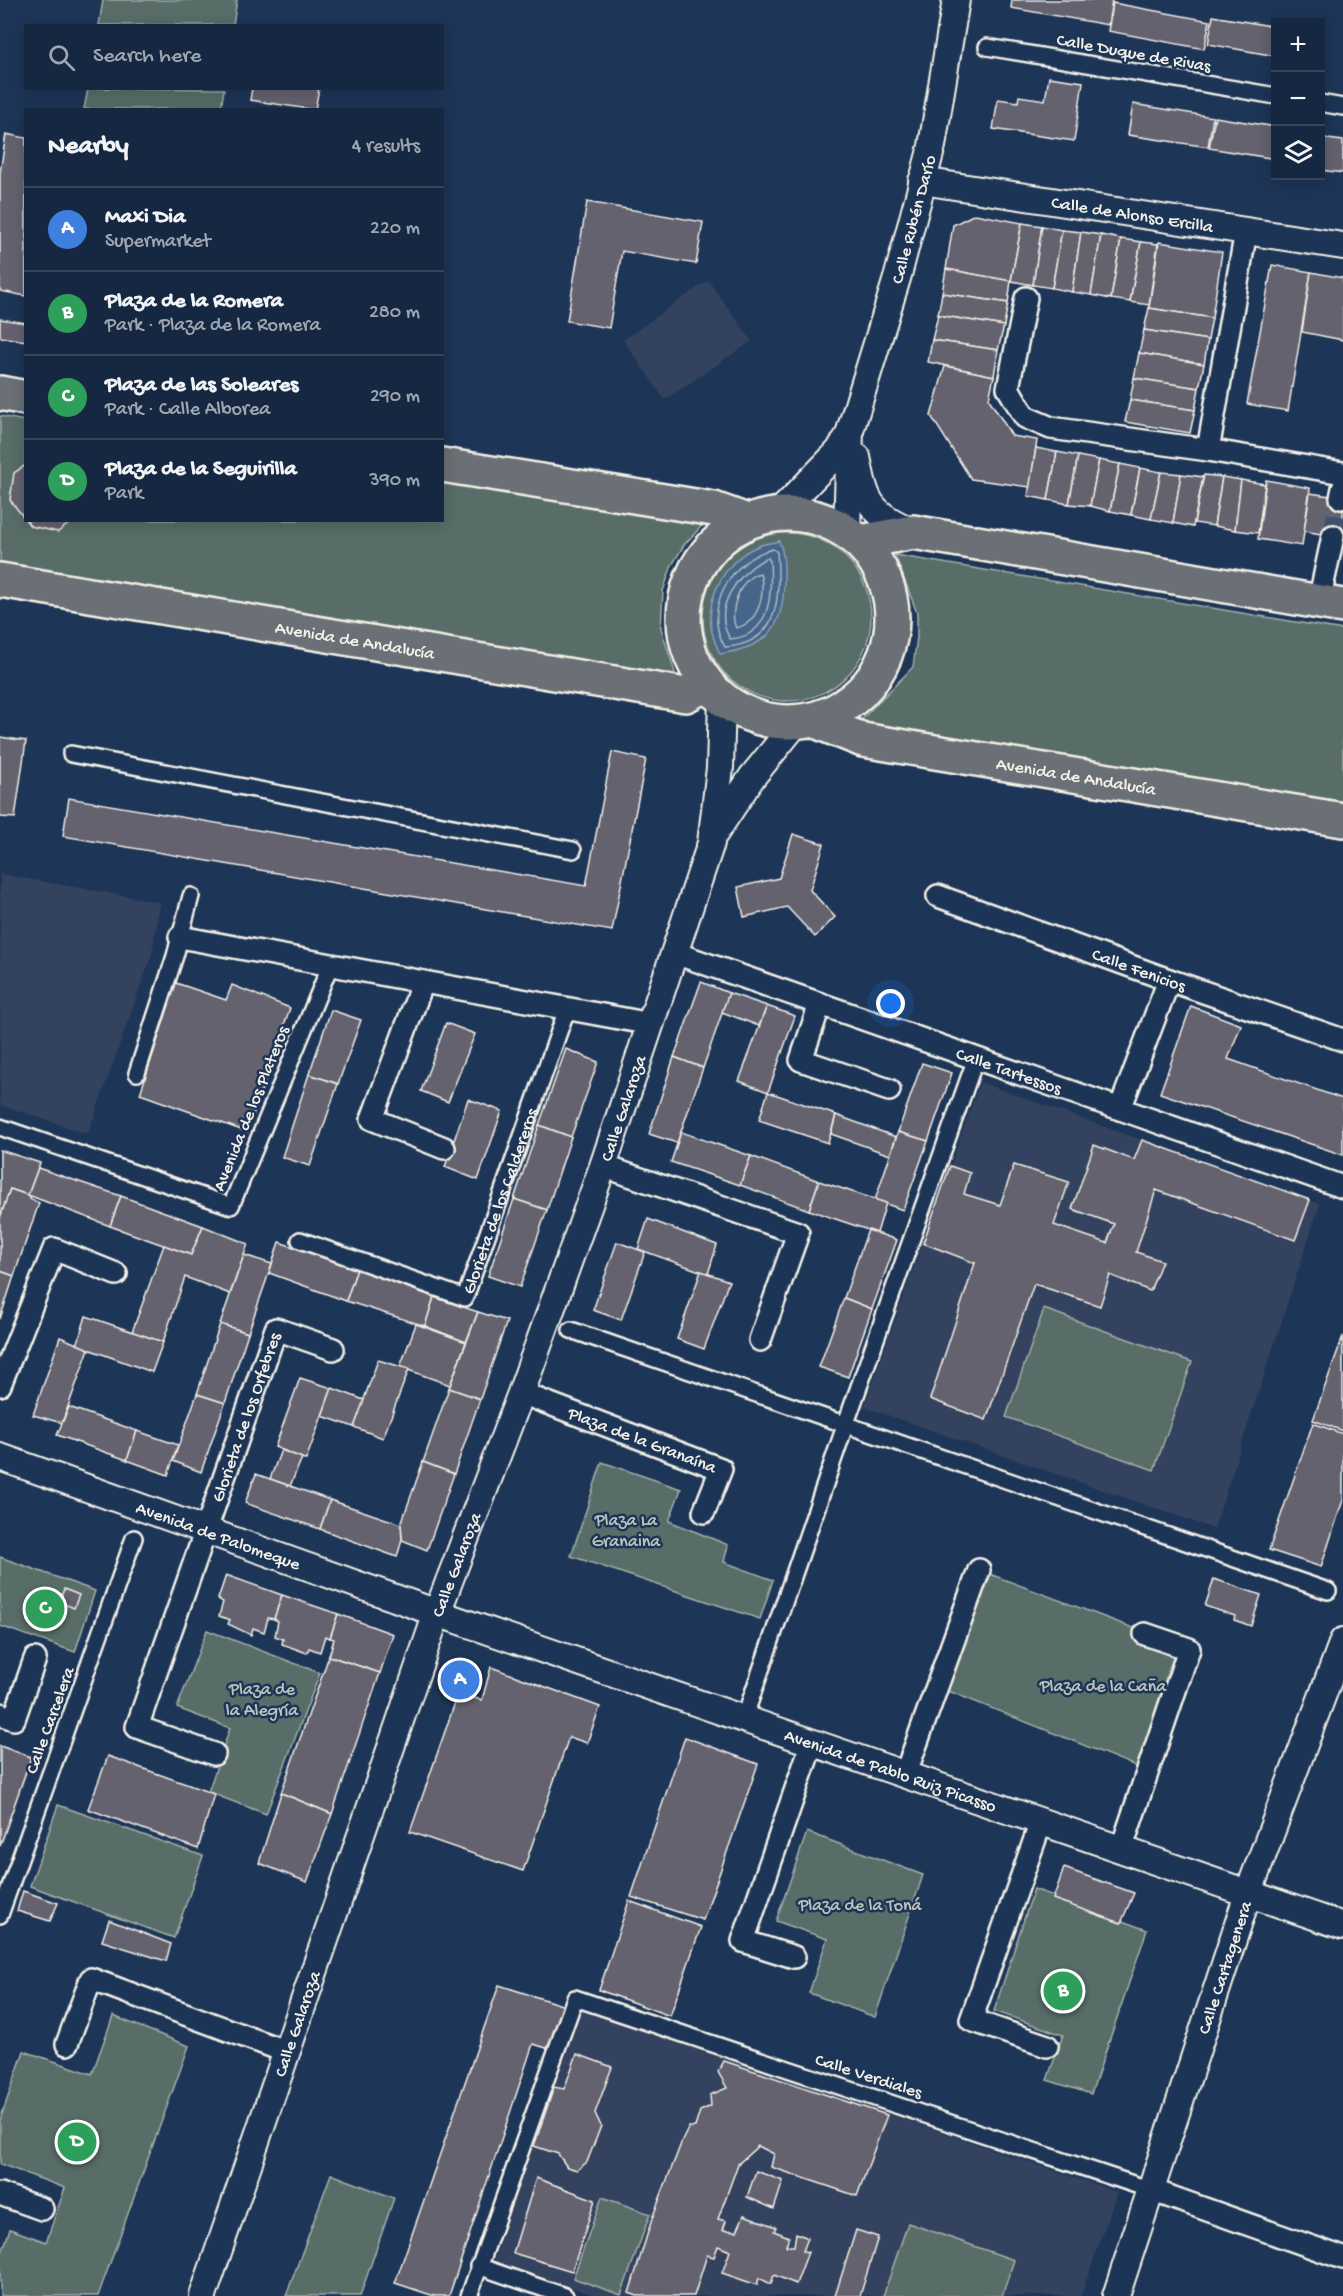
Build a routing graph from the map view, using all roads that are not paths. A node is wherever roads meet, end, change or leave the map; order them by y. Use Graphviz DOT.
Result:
graph roads {
  1 [pos="957,0"];
  2 [pos="987,47"];
  3 [pos="1271,95"];
  4 [pos="1325,104"];
  5 [pos="1343,107"];
  6 [pos="922,181"];
  7 [pos="1246,231"];
  8 [pos="1343,246"];
  9 [pos="1026,298"];
  10 [pos="0,393"];
  11 [pos="24,398"];
  12 [pos="849,434"];
  13 [pos="1208,450"];
  14 [pos="444,465"];
  15 [pos="1343,473"];
  16 [pos="779,513"];
  17 [pos="747,521"];
  18 [pos="913,532"];
  19 [pos="854,537"];
  20 [pos="1333,537"];
  21 [pos="0,580"];
  22 [pos="1331,604"];
  23 [pos="715,692"];
  24 [pos="804,721"];
  25 [pos="71,754"];
  26 [pos="1343,820"];
  27 [pos="714,836"];
  28 [pos="573,850"];
  29 [pos="191,896"];
  30 [pos="938,896"];
  31 [pos="180,937"];
  32 [pos="675,953"];
  33 [pos="330,966"];
  34 [pos="1169,980"];
  35 [pos="423,982"];
  36 [pos="820,1004"];
  37 [pos="567,1009"];
  38 [pos="651,1024"];
  39 [pos="1343,1040"];
  40 [pos="976,1058"];
  41 [pos="137,1073"];
  42 [pos="889,1090"];
  43 [pos="1120,1109"];
  44 [pos="0,1127"];
  45 [pos="444,1148"];
  46 [pos="603,1166"];
  47 [pos="1343,1186"];
  48 [pos="300,1240"];
  49 [pos="116,1274"];
  50 [pos="571,1330"];
  51 [pos="760,1340"];
  52 [pos="333,1349"];
  53 [pos="0,1385"];
  54 [pos="521,1393"];
  55 [pos="845,1426"];
  56 [pos="0,1457"];
  57 [pos="704,1512"];
  58 [pos="205,1530"];
  59 [pos="134,1538"];
  60 [pos="979,1570"];
  61 [pos="1328,1591"];
  62 [pos="437,1613"];
  63 [pos="1145,1634"];
  64 [pos="1343,1641"];
  65 [pos="35,1659"];
  66 [pos="0,1714"];
  67 [pos="744,1719"];
  68 [pos="812,1743"];
  69 [pos="214,1754"];
  70 [pos="905,1775"];
  71 [pos="1041,1822"];
  72 [pos="1121,1850"];
  73 [pos="1248,1894"];
  74 [pos="0,1915"];
  75 [pos="1343,1926"];
  76 [pos="794,1957"];
  77 [pos="67,2044"];
  78 [pos="1047,2046"];
  79 [pos="287,2052"];
  80 [pos="1151,2190"];
  81 [pos="0,2194"];
  82 [pos="42,2210"];
  83 [pos="1343,2258"];
  84 [pos="478,2266"];
  85 [pos="203,2296"];
  86 [pos="469,2296"];
  87 [pos="565,2296"];
  88 [pos="1116,2296"];
  1 -- 6 [label="street, Calle Rubén Darío"];
  2 -- 3 [label="street, Calle Duque de Rivas"];
  4 -- 5 [label="street"];
  6 -- 7 [label="street, Calle de Alonso Ercilla"];
  6 -- 12 [label="street, Calle Rubén Darío"];
  7 -- 8 [label="street, Calle de Alonso Ercilla"];
  7 -- 13 [label="street"];
  9 -- 13 [label="street"];
  10 -- 11 [label="main road"];
  12 -- 16 [label="street, Calle Rubén Darío"];
  12 -- 18 [label="street"];
  12 -- 19 [label="street, Calle Rubén Darío"];
  13 -- 15 [label="street"];
  14 -- 17 [label="main road"];
  16 -- 17 [label="main road"];
  16 -- 19 [label="main road"];
  17 -- 23 [label="main road"];
  18 -- 19 [label="main road"];
  18 -- 22 [label="main road"];
  19 -- 24 [label="main road"];
  20 -- 22 [label="street"];
  21 -- 23 [label="main road, Avenida de Andalucía"];
  23 -- 24 [label="main road"];
  23 -- 27 [label="street, Calle Galaroza"];
  24 -- 26 [label="main road, Avenida de Andalucía"];
  24 -- 27 [label="street, Calle Galaroza"];
  25 -- 28 [label="street"];
  27 -- 32 [label="street, Calle Galaroza"];
  29 -- 31 [label="street"];
  30 -- 34 [label="street, Calle Fenicios"];
  31 -- 33 [label="street"];
  31 -- 41 [label="street"];
  32 -- 36 [label="street, Calle Tartessos"];
  32 -- 38 [label="street, Calle Galaroza"];
  33 -- 35 [label="street"];
  33 -- 44 [label="street, Avenida de los Plateros"];
  34 -- 39 [label="street, Calle Fenicios"];
  34 -- 43 [label="street"];
  35 -- 37 [label="street"];
  35 -- 45 [label="street"];
  36 -- 40 [label="street, Calle Tartessos"];
  36 -- 42 [label="street"];
  37 -- 38 [label="street"];
  37 -- 48 [label="street, Glorieta de los Caldereros"];
  38 -- 46 [label="street, Calle Galaroza"];
  40 -- 43 [label="street, Calle Tartessos"];
  40 -- 55 [label="street"];
  43 -- 47 [label="street, Calle Tartessos"];
  46 -- 51 [label="street"];
  46 -- 54 [label="street, Calle Galaroza"];
  49 -- 53 [label="street"];
  50 -- 55 [label="street"];
  52 -- 58 [label="street, Glorieta de los Orfebres"];
  54 -- 57 [label="street, Plaza de la Granaína"];
  54 -- 62 [label="street, Calle Galaroza"];
  55 -- 61 [label="street"];
  55 -- 67 [label="street"];
  56 -- 58 [label="street, Avenida de Palomeque"];
  58 -- 62 [label="street, Avenida de Palomeque"];
  58 -- 69 [label="street"];
  59 -- 74 [label="street, Calle Carcelera"];
  60 -- 70 [label="street"];
  62 -- 67 [label="street, Avenida de Pablo Ruiz Picasso"];
  62 -- 79 [label="street, Calle Galaroza"];
  63 -- 72 [label="street"];
  64 -- 73 [label="street, Calle Cartagenera"];
  65 -- 66 [label="street"];
  67 -- 68 [label="street, Avenida de Pablo Ruiz Picasso"];
  68 -- 70 [label="street, Avenida de Pablo Ruiz Picasso"];
  68 -- 76 [label="street"];
  70 -- 71 [label="street, Avenida de Pablo Ruiz Picasso"];
  71 -- 72 [label="street, Avenida de Pablo Ruiz Picasso"];
  71 -- 78 [label="street"];
  72 -- 73 [label="street, Avenida de Pablo Ruiz Picasso"];
  73 -- 75 [label="street, Avenida de Pablo Ruiz Picasso"];
  73 -- 80 [label="street, Calle Cartagenera"];
  77 -- 79 [label="street"];
  79 -- 85 [label="street, Calle Galaroza"];
  80 -- 83 [label="street"];
  80 -- 84 [label="street, Calle Verdiales"];
  80 -- 88 [label="street, Calle Cartagenera"];
  81 -- 82 [label="street"];
  84 -- 86 [label="street"];
  84 -- 87 [label="street"];
}
